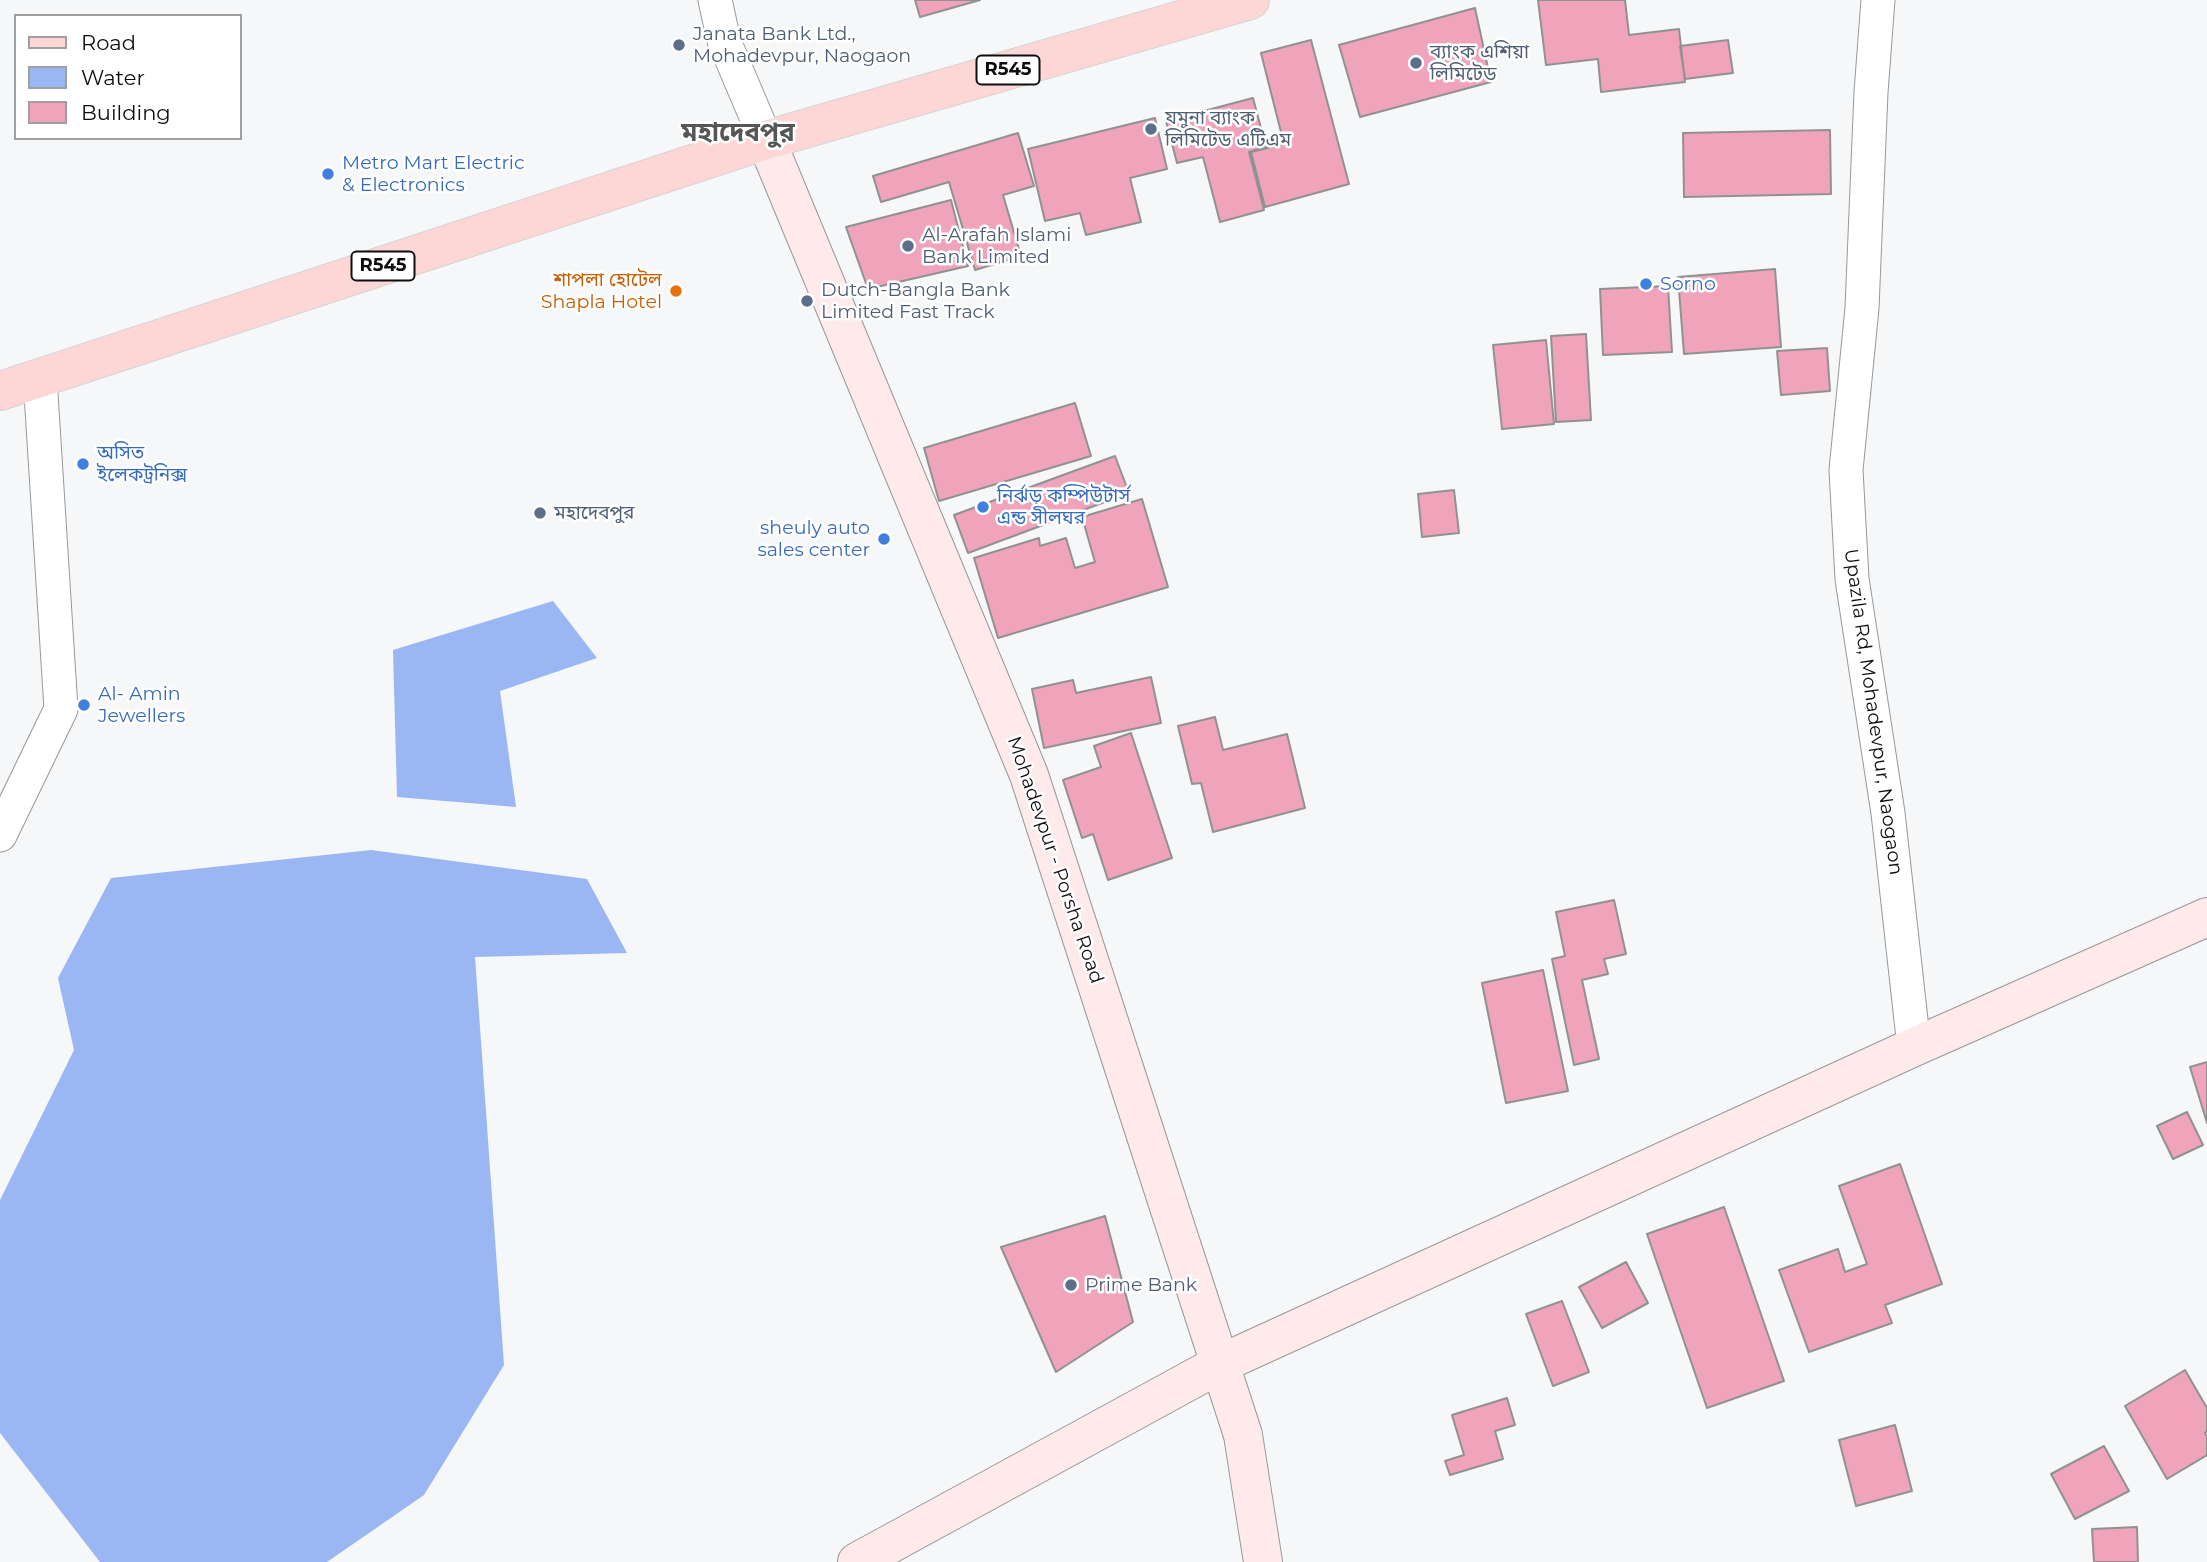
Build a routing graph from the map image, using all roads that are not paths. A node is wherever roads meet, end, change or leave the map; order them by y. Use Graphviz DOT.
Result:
graph roads {
  1 [pos="715,0"];
  2 [pos="1250,0"];
  3 [pos="1878,0"];
  4 [pos="766,140"];
  5 [pos="40,378"];
  6 [pos="0,391"];
  7 [pos="0,835"];
  8 [pos="2207,917"];
  9 [pos="1914,1047"];
  10 [pos="1220,1364"];
  11 [pos="857,1562"];
  12 [pos="1263,1562"];
  1 -- 4 [label="street"];
  2 -- 4 [label="main road, R545"];
  3 -- 9 [label="street, Upazila Rd, Mohadevpur, Naogaon"];
  4 -- 5 [label="main road, R545"];
  4 -- 10 [label="main road, Mohadevpur - Porsha Road"];
  5 -- 6 [label="main road, R545"];
  5 -- 7 [label="street"];
  8 -- 9 [label="main road"];
  9 -- 10 [label="main road"];
  10 -- 11 [label="main road"];
  10 -- 12 [label="main road, Mohadevpur - Porsha Road"];
}
